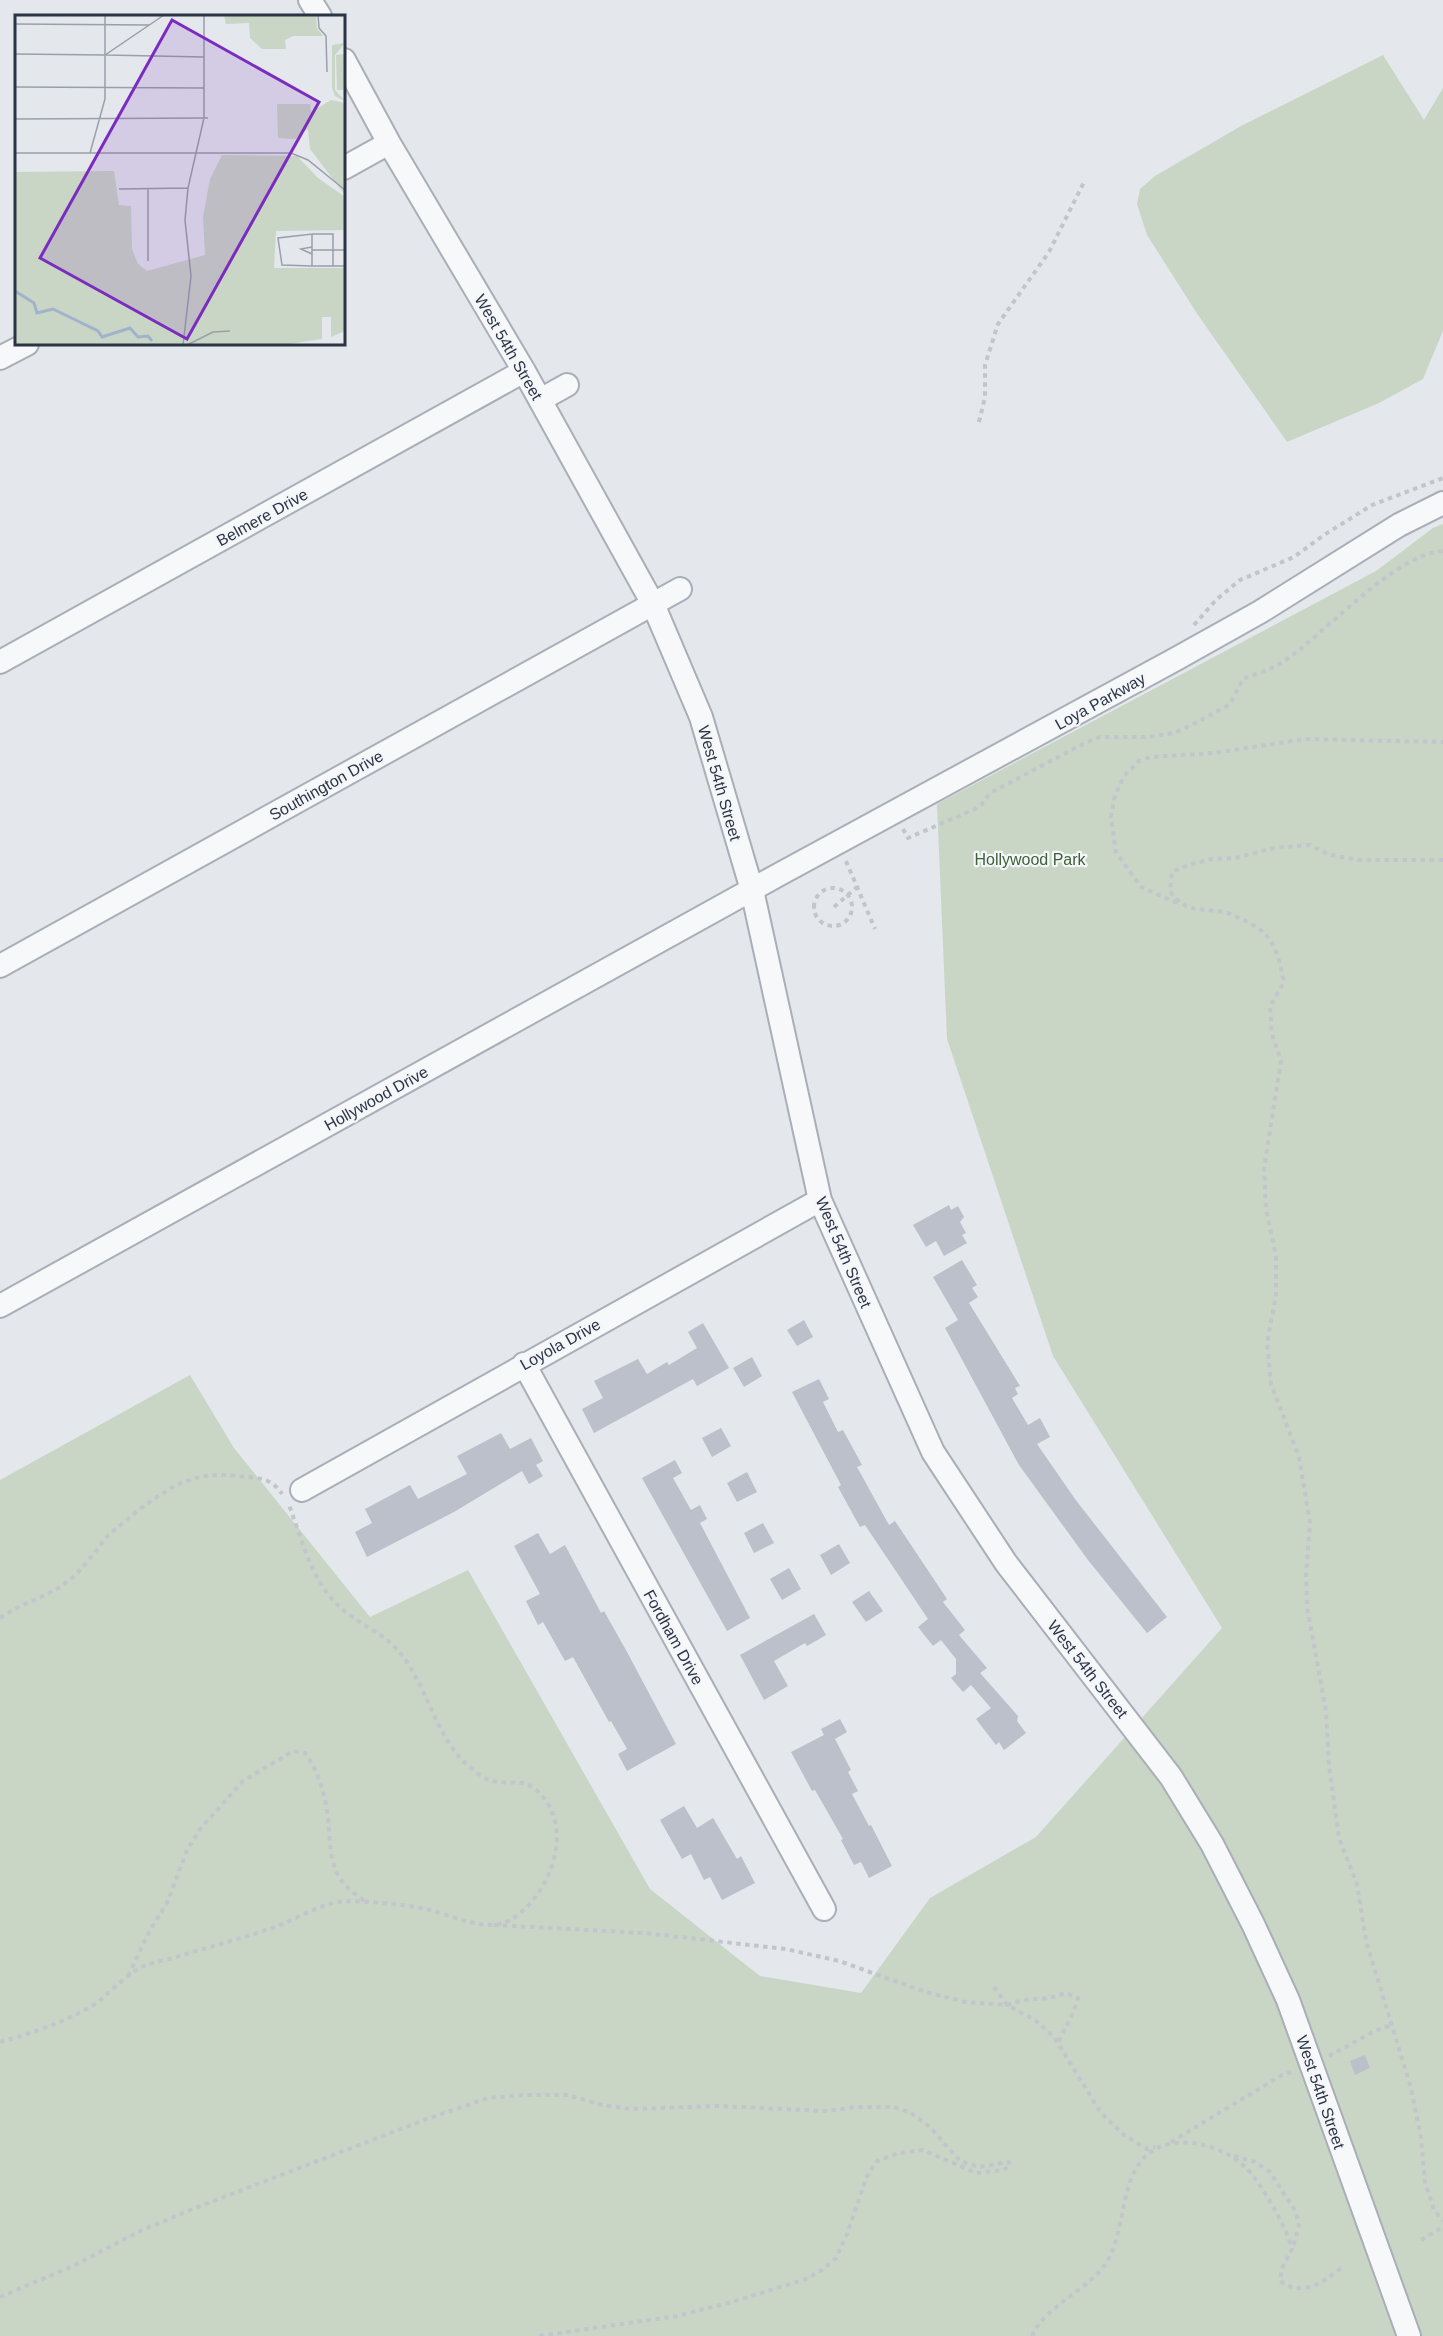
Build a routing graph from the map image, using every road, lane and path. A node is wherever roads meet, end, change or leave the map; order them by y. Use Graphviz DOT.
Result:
graph roads {
  1 [pos="310,0"];
  2 [pos="319,15"];
  3 [pos="345,62"];
  4 [pos="389,142"];
  5 [pos="345,167"];
  6 [pos="1085,180"];
  7 [pos="25,345"];
  8 [pos="0,358"];
  9 [pos="524,371"];
  10 [pos="567,385"];
  11 [pos="540,400"];
  12 [pos="980,422"];
  13 [pos="1443,478"];
  14 [pos="1443,503"];
  15 [pos="1443,551"];
  16 [pos="680,589"];
  17 [pos="653,604"];
  18 [pos="1176,659"];
  19 [pos="0,662"];
  20 [pos="1443,742"];
  21 [pos="908,838"];
  22 [pos="1443,860"];
  23 [pos="851,871"];
  24 [pos="857,887"];
  25 [pos="752,890"];
  26 [pos="847,895"];
  27 [pos="1179,904"];
  28 [pos="834,907"];
  29 [pos="875,929"];
  30 [pos="0,966"];
  31 [pos="820,1200"];
  32 [pos="0,1306"];
  33 [pos="524,1364"];
  34 [pos="302,1490"];
  35 [pos="0,1618"];
  36 [pos="366,1903"];
  37 [pos="824,1909"];
  38 [pos="478,1925"];
  39 [pos="128,1976"];
  40 [pos="994,1987"];
  41 [pos="1007,2005"];
  42 [pos="1391,2025"];
  43 [pos="0,2042"];
  44 [pos="1058,2043"];
  45 [pos="1312,2065"];
  46 [pos="1171,2143"];
  47 [pos="1230,2155"];
  48 [pos="1443,2221"];
  49 [pos="1443,2227"];
  50 [pos="1420,2240"];
  51 [pos="1292,2249"];
  52 [pos="1343,2267"];
  53 [pos="0,2297"];
  54 [pos="1032,2335"];
  55 [pos="539,2336"];
  56 [pos="1409,2336"];
  1 -- 2 [label="street"];
  3 -- 4 [label="street, West 54th Street"];
  4 -- 5 [label="street"];
  4 -- 9 [label="street, West 54th Street"];
  6 -- 12 [label="path"];
  7 -- 8 [label="street"];
  9 -- 11 [label="street, West 54th Street"];
  9 -- 19 [label="street, Belmere Drive"];
  10 -- 11 [label="street"];
  11 -- 17 [label="street, West 54th Street"];
  13 -- 18 [label="path"];
  14 -- 18 [label="street, Loya Parkway"];
  15 -- 21 [label="path"];
  16 -- 17 [label="street, Southington Drive"];
  17 -- 25 [label="street, West 54th Street"];
  17 -- 30 [label="street, Southington Drive"];
  18 -- 25 [label="street, Loya Parkway"];
  20 -- 27 [label="path"];
  22 -- 27 [label="path"];
  23 -- 24 [label="path"];
  24 -- 26 [label="path"];
  24 -- 29 [label="path"];
  25 -- 31 [label="street, West 54th Street"];
  25 -- 32 [label="street, Hollywood Drive"];
  26 -- 26 [label="path"];
  26 -- 28 [label="path"];
  27 -- 42 [label="path"];
  31 -- 33 [label="street, Loyola Drive"];
  31 -- 45 [label="street, West 54th Street"];
  33 -- 34 [label="street, Loyola Drive"];
  33 -- 37 [label="street, Fordham Drive"];
  35 -- 38 [label="path"];
  36 -- 38 [label="path"];
  36 -- 39 [label="path"];
  36 -- 39 [label="path"];
  38 -- 41 [label="path"];
  39 -- 43 [label="path"];
  40 -- 41 [label="path"];
  41 -- 44 [label="path"];
  41 -- 44 [label="path"];
  42 -- 45 [label="path"];
  42 -- 48 [label="path"];
  44 -- 46 [label="path"];
  45 -- 46 [label="path"];
  45 -- 56 [label="street, West 54th Street"];
  46 -- 47 [label="path"];
  46 -- 54 [label="path"];
  47 -- 51 [label="path"];
  47 -- 51 [label="path"];
  49 -- 50 [label="path"];
  51 -- 52 [label="path"];
  53 -- 55 [label="path"];
}
